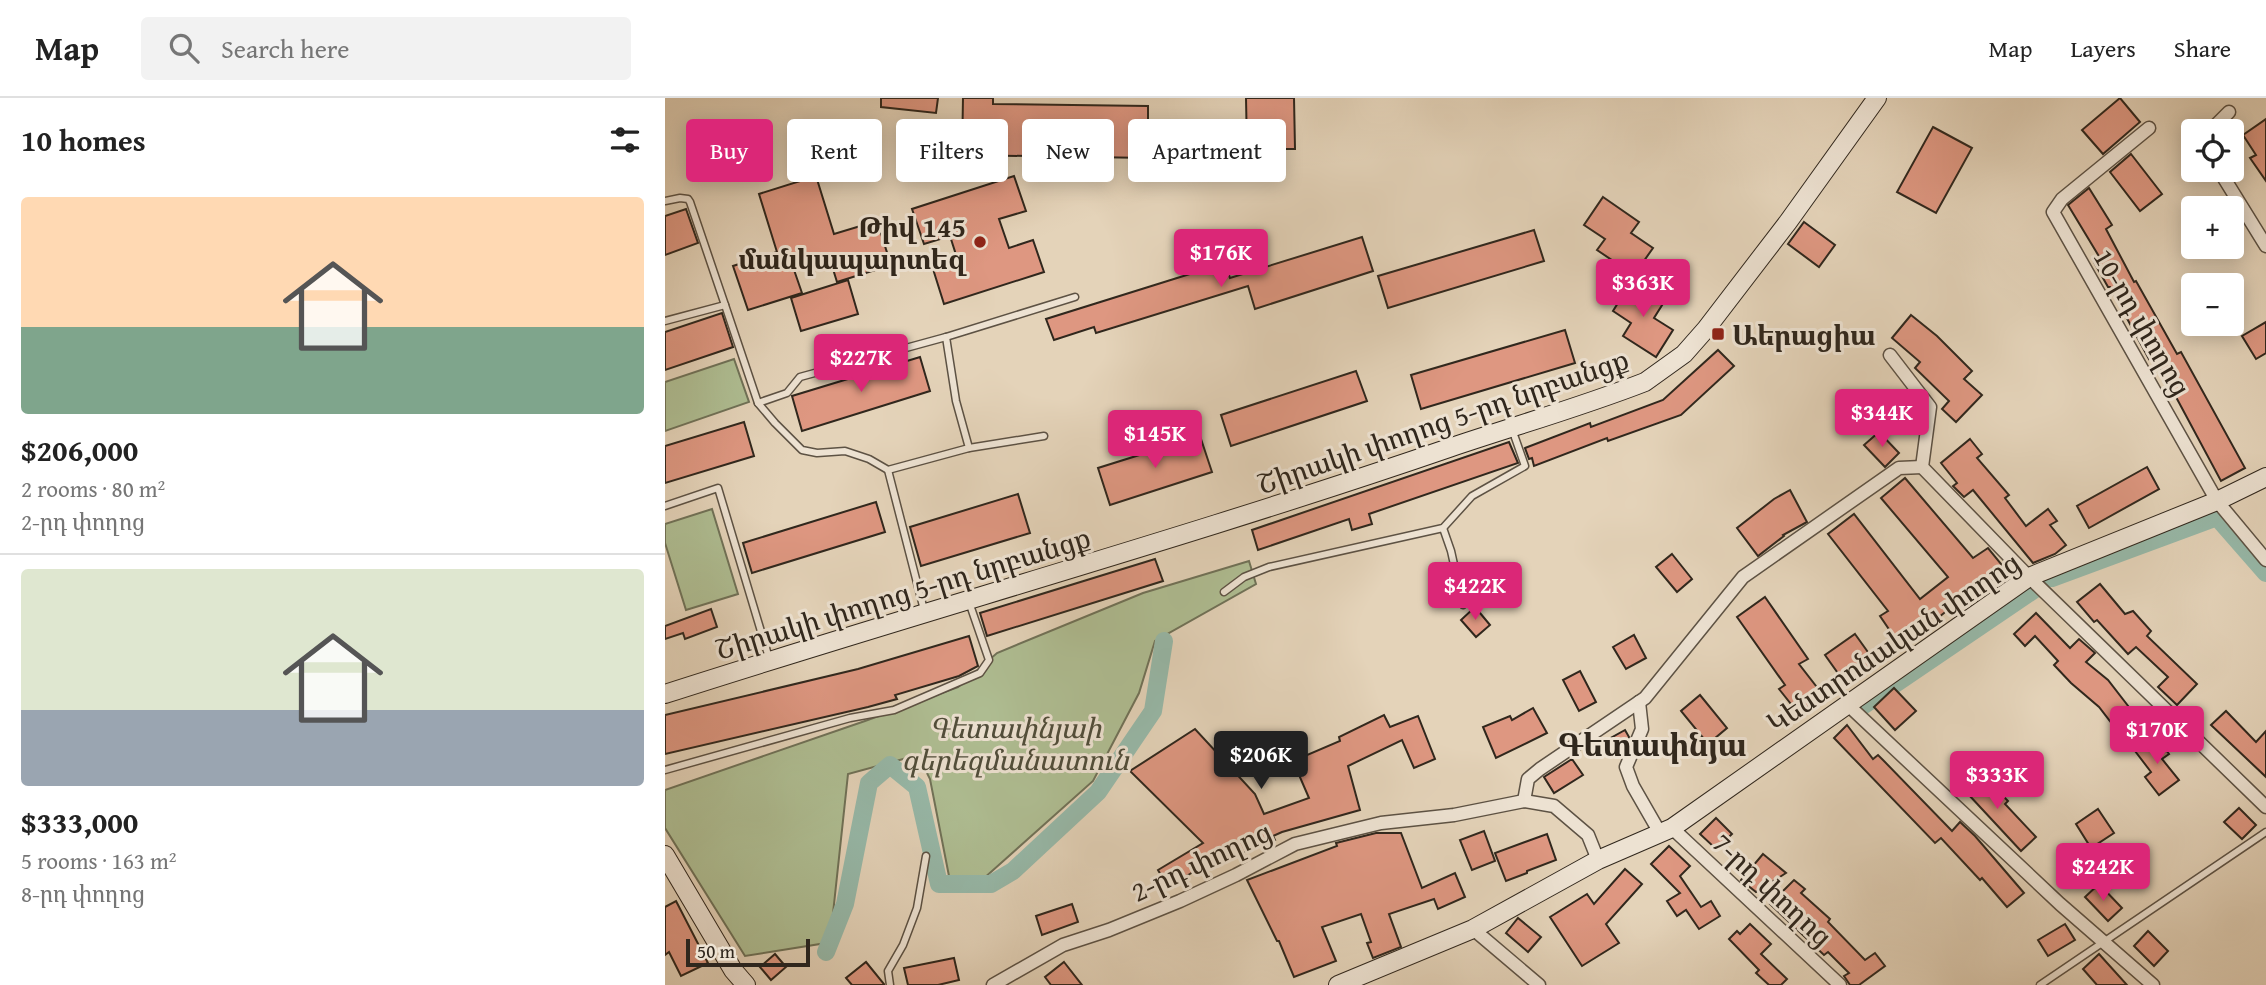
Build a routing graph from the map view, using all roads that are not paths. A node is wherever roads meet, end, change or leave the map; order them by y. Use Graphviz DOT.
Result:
graph roads {
  1 [pos="1877,98"];
  2 [pos="2229,112"];
  3 [pos="2222,119"];
  4 [pos="2149,128"];
  5 [pos="2226,182"];
  6 [pos="665,201"];
  7 [pos="2266,246"];
  8 [pos="1075,297"];
  9 [pos="725,305"];
  10 [pos="665,321"];
  11 [pos="946,337"];
  12 [pos="1890,355"];
  13 [pos="758,403"];
  14 [pos="1511,427"];
  15 [pos="1044,436"];
  16 [pos="968,448"];
  17 [pos="1922,467"];
  18 [pos="888,470"];
  19 [pos="2266,477"];
  20 [pos="2217,501"];
  21 [pos="665,506"];
  22 [pos="1443,528"];
  23 [pos="2266,560"];
  24 [pos="2029,577"];
  25 [pos="1224,592"];
  26 [pos="968,599"];
  27 [pos="1463,605"];
  28 [pos="925,612"];
  29 [pos="770,660"];
  30 [pos="665,694"];
  31 [pos="1639,702"];
  32 [pos="1847,704"];
  33 [pos="665,770"];
  34 [pos="1524,801"];
  35 [pos="2266,807"];
  36 [pos="1666,830"];
  37 [pos="2266,832"];
  38 [pos="665,855"];
  39 [pos="926,856"];
  40 [pos="1598,860"];
  41 [pos="1473,929"];
  42 [pos="2104,942"];
  43 [pos="745,985"];
  44 [pos="890,985"];
  45 [pos="993,985"];
  46 [pos="1338,985"];
  47 [pos="1539,985"];
  48 [pos="1840,985"];
  49 [pos="2040,985"];
  50 [pos="2153,985"];
  1 -- 14 [label="street, Շիրակի փողոց 5-րդ նրբանցք"];
  2 -- 3 [label="street"];
  4 -- 20 [label="street, 10-րդ փողոց"];
  5 -- 7 [label="street"];
  6 -- 9 [label="lane"];
  8 -- 11 [label="lane"];
  9 -- 10 [label="lane"];
  9 -- 13 [label="lane"];
  11 -- 13 [label="lane"];
  11 -- 16 [label="lane"];
  12 -- 17 [label="street"];
  13 -- 18 [label="lane"];
  14 -- 22 [label="lane"];
  14 -- 26 [label="street, Շիրակի փողոց 5-րդ նրբանցք"];
  15 -- 16 [label="lane"];
  16 -- 18 [label="lane"];
  17 -- 24 [label="street"];
  17 -- 31 [label="street"];
  18 -- 28 [label="lane"];
  19 -- 20 [label="street, Կենտրոնական փողոց"];
  20 -- 23 [label="street, 10-րդ փողոց"];
  20 -- 24 [label="street, Կենտրոնական փողոց"];
  21 -- 29 [label="lane"];
  22 -- 25 [label="lane"];
  22 -- 27 [label="lane"];
  24 -- 32 [label="street, Կենտրոնական փողոց"];
  24 -- 35 [label="street"];
  26 -- 28 [label="street, Շիրակի փողոց 5-րդ նրբանցք"];
  26 -- 33 [label="lane"];
  28 -- 29 [label="street, Շիրակի փողոց 5-րդ նրբանցք"];
  29 -- 30 [label="street, Շիրակի փողոց 5-րդ նրբանցք"];
  31 -- 34 [label="street"];
  31 -- 36 [label="street"];
  32 -- 36 [label="street, Կենտրոնական փողոց"];
  32 -- 42 [label="street"];
  34 -- 40 [label="street, 2-րդ փողոց"];
  34 -- 45 [label="street, 2-րդ փողոց"];
  36 -- 40 [label="street, Կենտրոնական փողոց"];
  36 -- 48 [label="street, 7-րդ փողոց"];
  37 -- 42 [label="lane"];
  38 -- 43 [label="street"];
  39 -- 44 [label="lane"];
  40 -- 41 [label="street, Կենտրոնական փողոց"];
  41 -- 46 [label="street, Կենտրոնական փողոց"];
  41 -- 47 [label="street"];
  42 -- 49 [label="lane"];
  42 -- 50 [label="street"];
}
